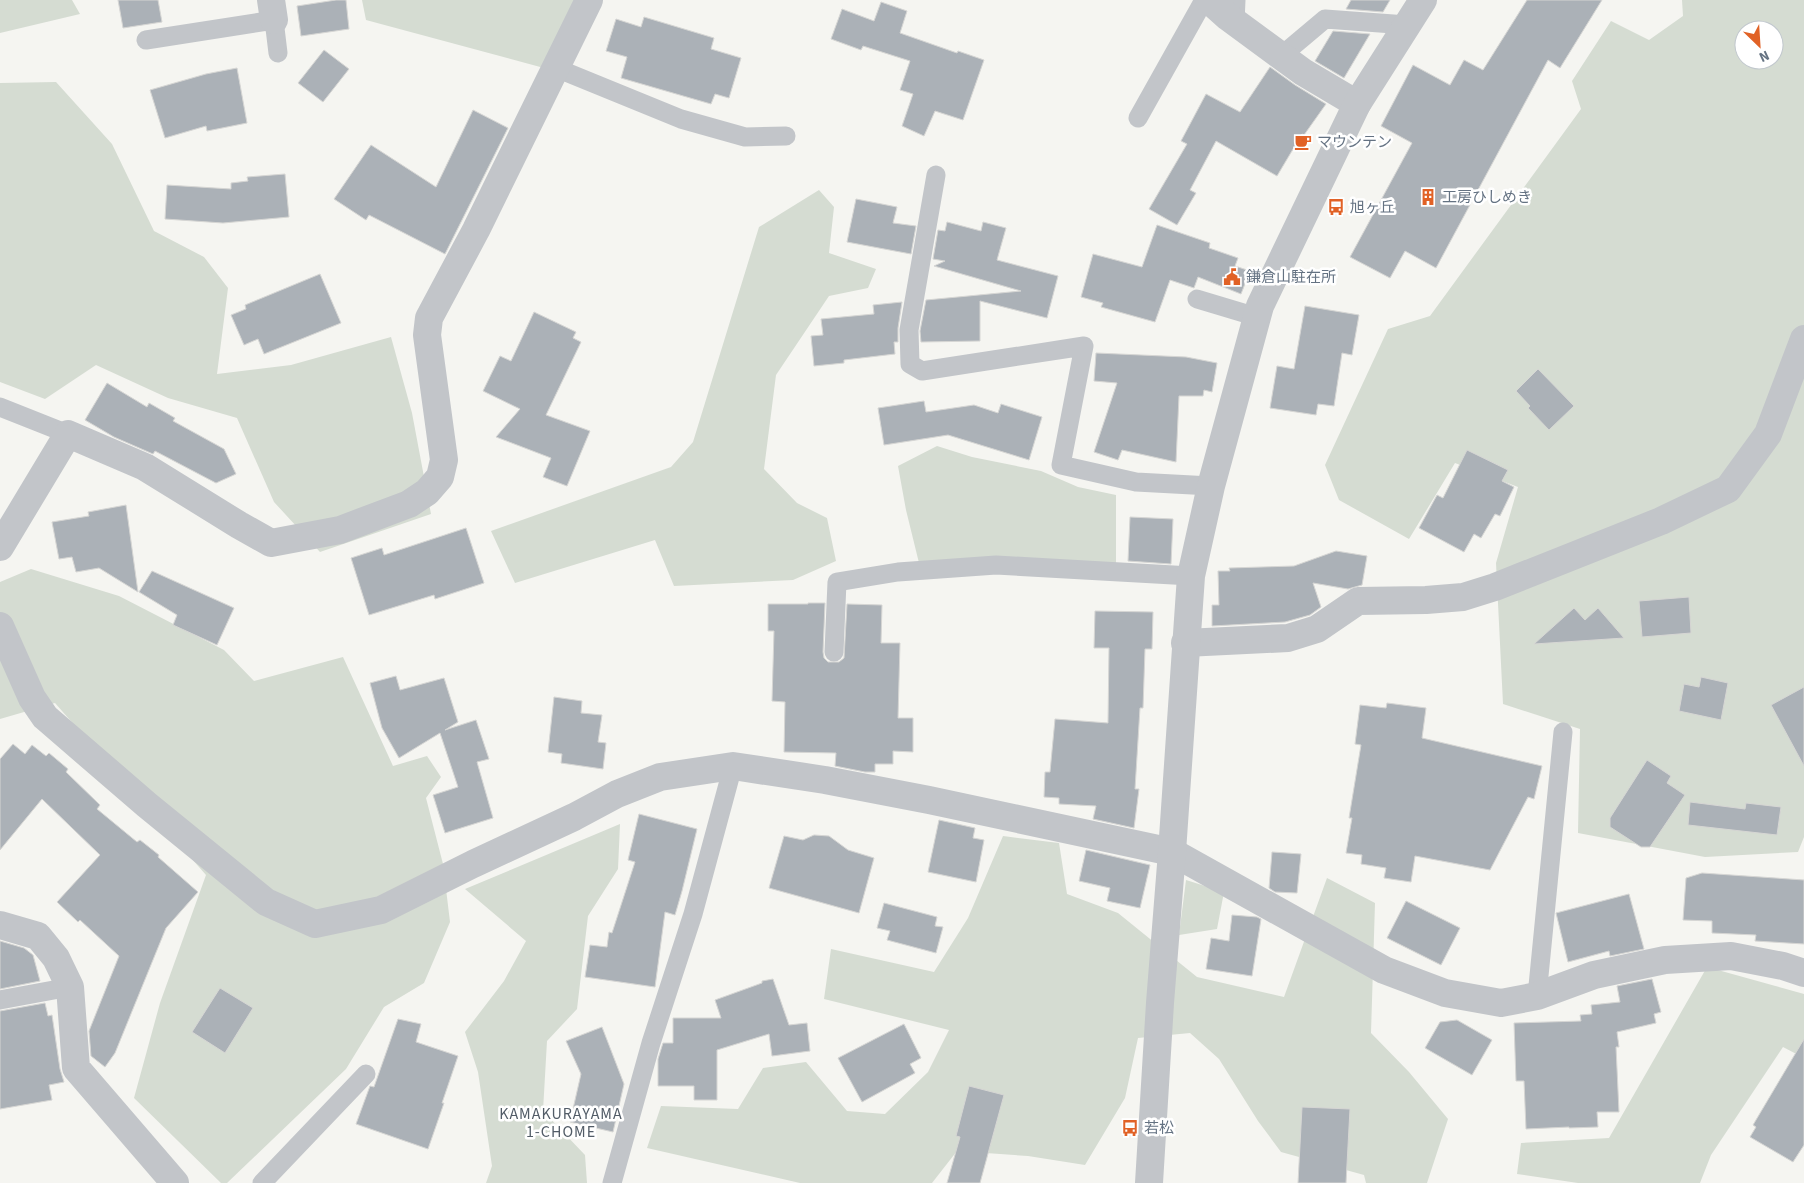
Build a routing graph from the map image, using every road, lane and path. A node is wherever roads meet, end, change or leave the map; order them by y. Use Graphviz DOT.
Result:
graph roads {
  1 [pos="589,0"];
  2 [pos="1204,0"];
  3 [pos="1209,0"];
  4 [pos="1423,0"];
  5 [pos="272,10"];
  6 [pos="1235,11"];
  7 [pos="1407,25"];
  8 [pos="146,40"];
  9 [pos="278,53"];
  10 [pos="1281,56"];
  11 [pos="556,68"];
  12 [pos="1357,104"];
  13 [pos="1138,118"];
  14 [pos="786,136"];
  15 [pos="936,176"];
  16 [pos="1197,300"];
  17 [pos="1257,317"];
  18 [pos="1804,339"];
  19 [pos="0,407"];
  20 [pos="68,434"];
  21 [pos="1211,486"];
  22 [pos="0,547"];
  23 [pos="1191,576"];
  24 [pos="0,626"];
  25 [pos="1185,643"];
  26 [pos="834,652"];
  27 [pos="1563,732"];
  28 [pos="733,766"];
  29 [pos="1172,852"];
  30 [pos="0,925"];
  31 [pos="1804,974"];
  32 [pos="70,987"];
  33 [pos="1537,996"];
  34 [pos="0,1000"];
  35 [pos="366,1074"];
  36 [pos="174,1183"];
  37 [pos="262,1183"];
  38 [pos="612,1183"];
  39 [pos="1149,1183"];
  1 -- 11 [label="street"];
  2 -- 13 [label="lane"];
  3 -- 6 [label="street"];
  4 -- 7 [label="street"];
  5 -- 8 [label="lane"];
  5 -- 9 [label="lane"];
  6 -- 10 [label="street"];
  7 -- 10 [label="lane"];
  7 -- 12 [label="street"];
  10 -- 12 [label="street"];
  11 -- 14 [label="lane"];
  11 -- 20 [label="street"];
  12 -- 17 [label="street"];
  15 -- 21 [label="lane"];
  16 -- 17 [label="lane"];
  17 -- 21 [label="street"];
  18 -- 25 [label="street"];
  19 -- 20 [label="lane"];
  20 -- 22 [label="street"];
  21 -- 23 [label="street"];
  23 -- 25 [label="street"];
  23 -- 26 [label="lane"];
  24 -- 28 [label="street"];
  25 -- 29 [label="street"];
  27 -- 33 [label="lane"];
  28 -- 29 [label="street"];
  28 -- 38 [label="lane"];
  29 -- 33 [label="street"];
  29 -- 39 [label="street"];
  30 -- 32 [label="street"];
  31 -- 33 [label="street"];
  32 -- 34 [label="lane"];
  32 -- 36 [label="street"];
  35 -- 37 [label="lane"];
}
